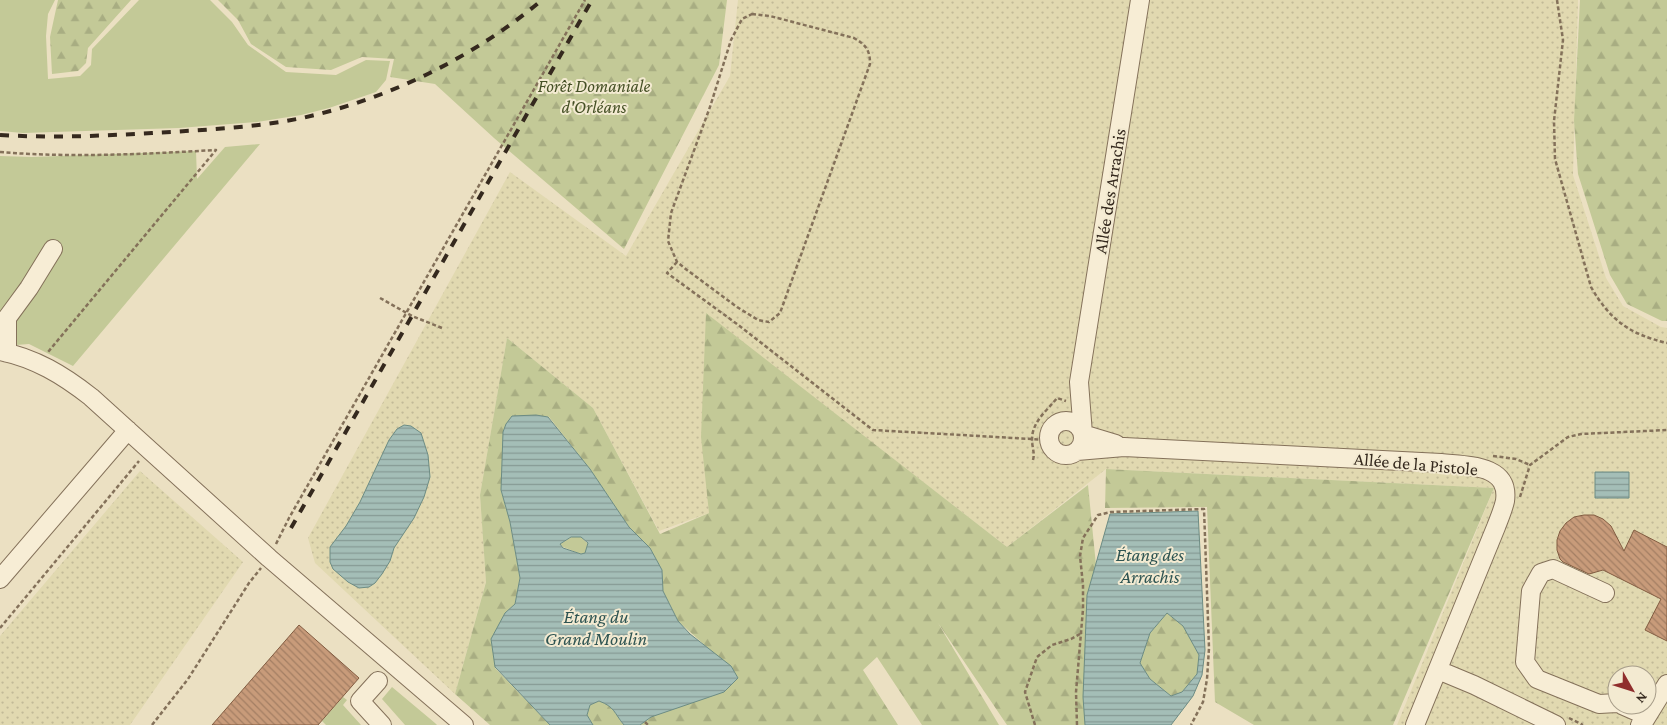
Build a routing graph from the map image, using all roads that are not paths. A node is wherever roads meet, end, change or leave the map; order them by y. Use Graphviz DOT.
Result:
graph roads {
  1 [pos="1140,0"];
  2 [pos="53,249"];
  3 [pos="4,352"];
  4 [pos="1079,382"];
  5 [pos="128,430"];
  6 [pos="1051,433"];
  7 [pos="1083,434"];
  8 [pos="1124,447"];
  9 [pos="1077,451"];
  10 [pos="0,579"];
  11 [pos="1605,593"];
  12 [pos="1438,670"];
  13 [pos="378,681"];
  14 [pos="1667,684"];
  15 [pos="1607,704"];
  16 [pos="1644,721"];
  17 [pos="382,725"];
  18 [pos="464,725"];
  19 [pos="1415,725"];
  20 [pos="1556,725"];
  1 -- 4 [label="street, Allée des Arrachis"];
  2 -- 3 [label="street"];
  3 -- 5 [label="street"];
  4 -- 6 [label="street"];
  4 -- 7 [label="street"];
  5 -- 10 [label="street"];
  5 -- 18 [label="street"];
  6 -- 7 [label="street"];
  6 -- 9 [label="street"];
  7 -- 8 [label="street"];
  7 -- 9 [label="street"];
  8 -- 9 [label="street"];
  8 -- 12 [label="street, Allée de la Pistole"];
  11 -- 15 [label="street"];
  12 -- 19 [label="street, Allée de la Pistole"];
  12 -- 20 [label="street"];
  13 -- 17 [label="street"];
  14 -- 16 [label="street"];
}
